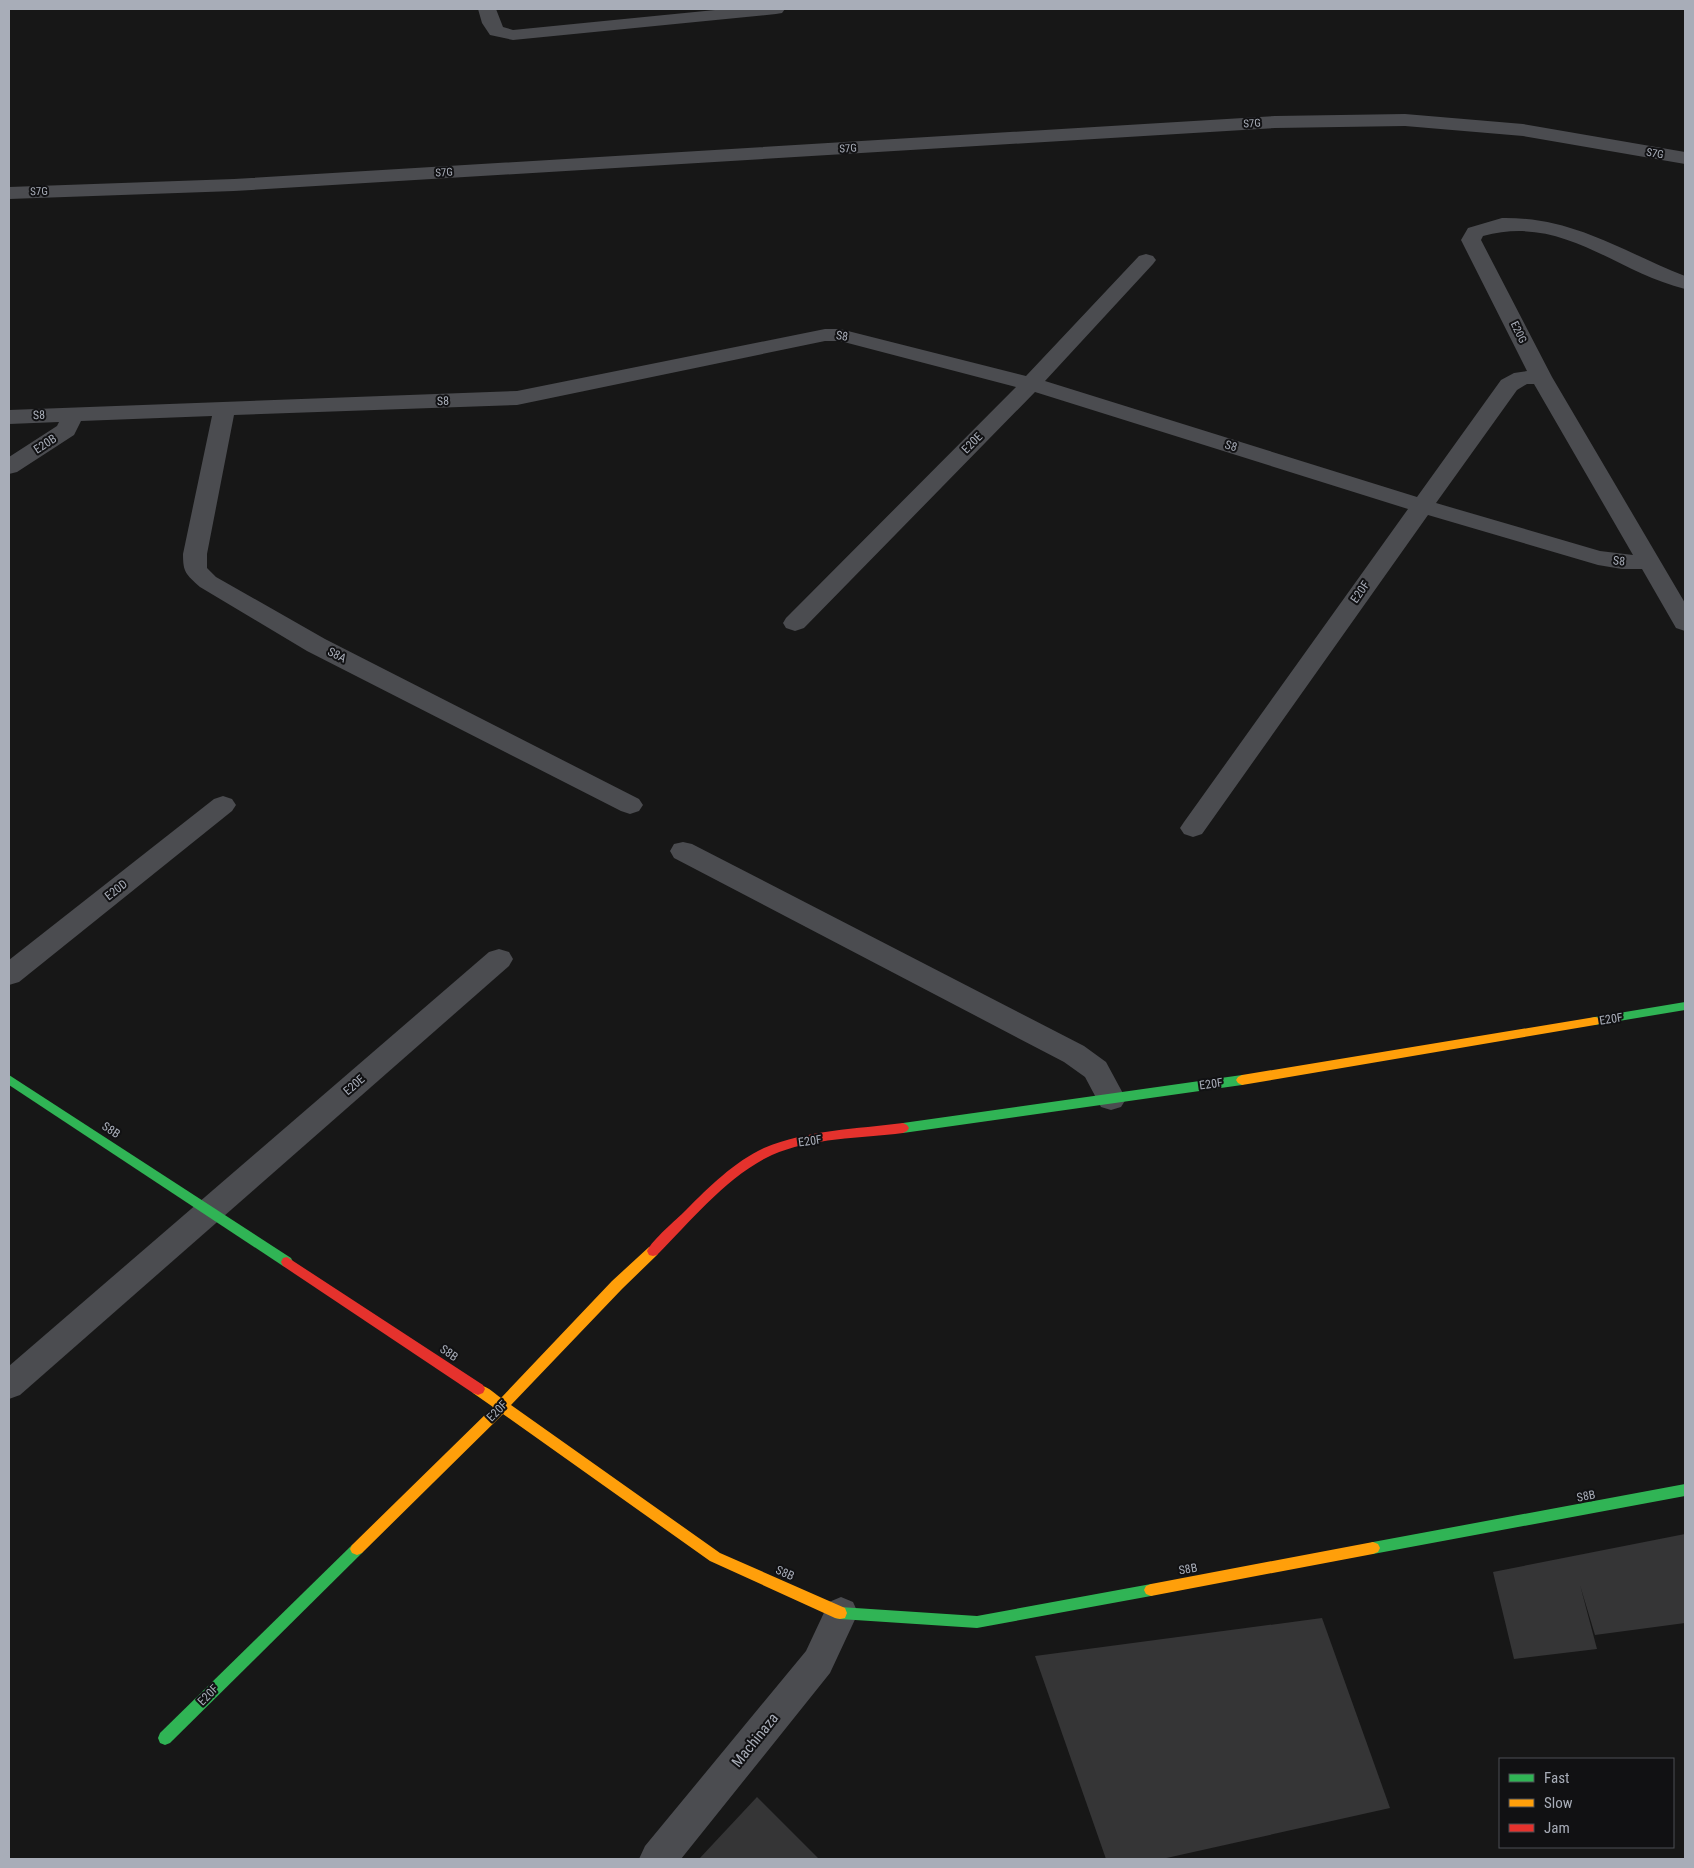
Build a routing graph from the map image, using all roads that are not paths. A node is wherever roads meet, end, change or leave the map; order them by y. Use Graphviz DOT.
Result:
graph roads {
  1 [pos="488,9"];
  2 [pos="776,9"];
  3 [pos="1685,158"];
  4 [pos="9,192"];
  5 [pos="1146,260"];
  6 [pos="1685,283"];
  7 [pos="1541,377"];
  8 [pos="1031,384"];
  9 [pos="224,410"];
  10 [pos="73,414"];
  11 [pos="9,416"];
  12 [pos="9,466"];
  13 [pos="1421,506"];
  14 [pos="1649,562"];
  15 [pos="1685,623"];
  16 [pos="795,624"];
  17 [pos="630,804"];
  18 [pos="223,805"];
  19 [pos="1193,828"];
  20 [pos="683,851"];
  21 [pos="499,959"];
  22 [pos="9,975"];
  23 [pos="1685,1006"];
  24 [pos="9,1079"];
  25 [pos="1111,1099"];
  26 [pos="209,1210"];
  27 [pos="9,1385"];
  28 [pos="503,1405"];
  29 [pos="1685,1490"];
  30 [pos="841,1613"];
  31 [pos="165,1738"];
  32 [pos="658,1859"];
  1 -- 2 [label="street"];
  3 -- 4 [label="street, S7G"];
  5 -- 8 [label="street, E20E"];
  6 -- 7 [label="street, E20G"];
  7 -- 13 [label="street, E20F"];
  7 -- 14 [label="street, E20G"];
  8 -- 9 [label="street, S8"];
  8 -- 13 [label="street, S8"];
  8 -- 16 [label="street, E20E"];
  9 -- 10 [label="street, S8"];
  9 -- 17 [label="street, S8A"];
  10 -- 11 [label="street, S8"];
  10 -- 12 [label="street, E20B"];
  13 -- 14 [label="street, S8"];
  13 -- 19 [label="street, E20F"];
  14 -- 15 [label="street, E20G"];
  18 -- 22 [label="street, E20D"];
  20 -- 25 [label="street"];
  21 -- 26 [label="street, E20E"];
  23 -- 25 [label="street, E20F"];
  24 -- 26 [label="street, S8B"];
  25 -- 28 [label="street, E20F"];
  26 -- 27 [label="street, E20E"];
  26 -- 28 [label="street, S8B"];
  28 -- 30 [label="street, S8B"];
  28 -- 31 [label="street, E20F"];
  29 -- 30 [label="street, S8B"];
  30 -- 32 [label="street, Machinaza"];
}
